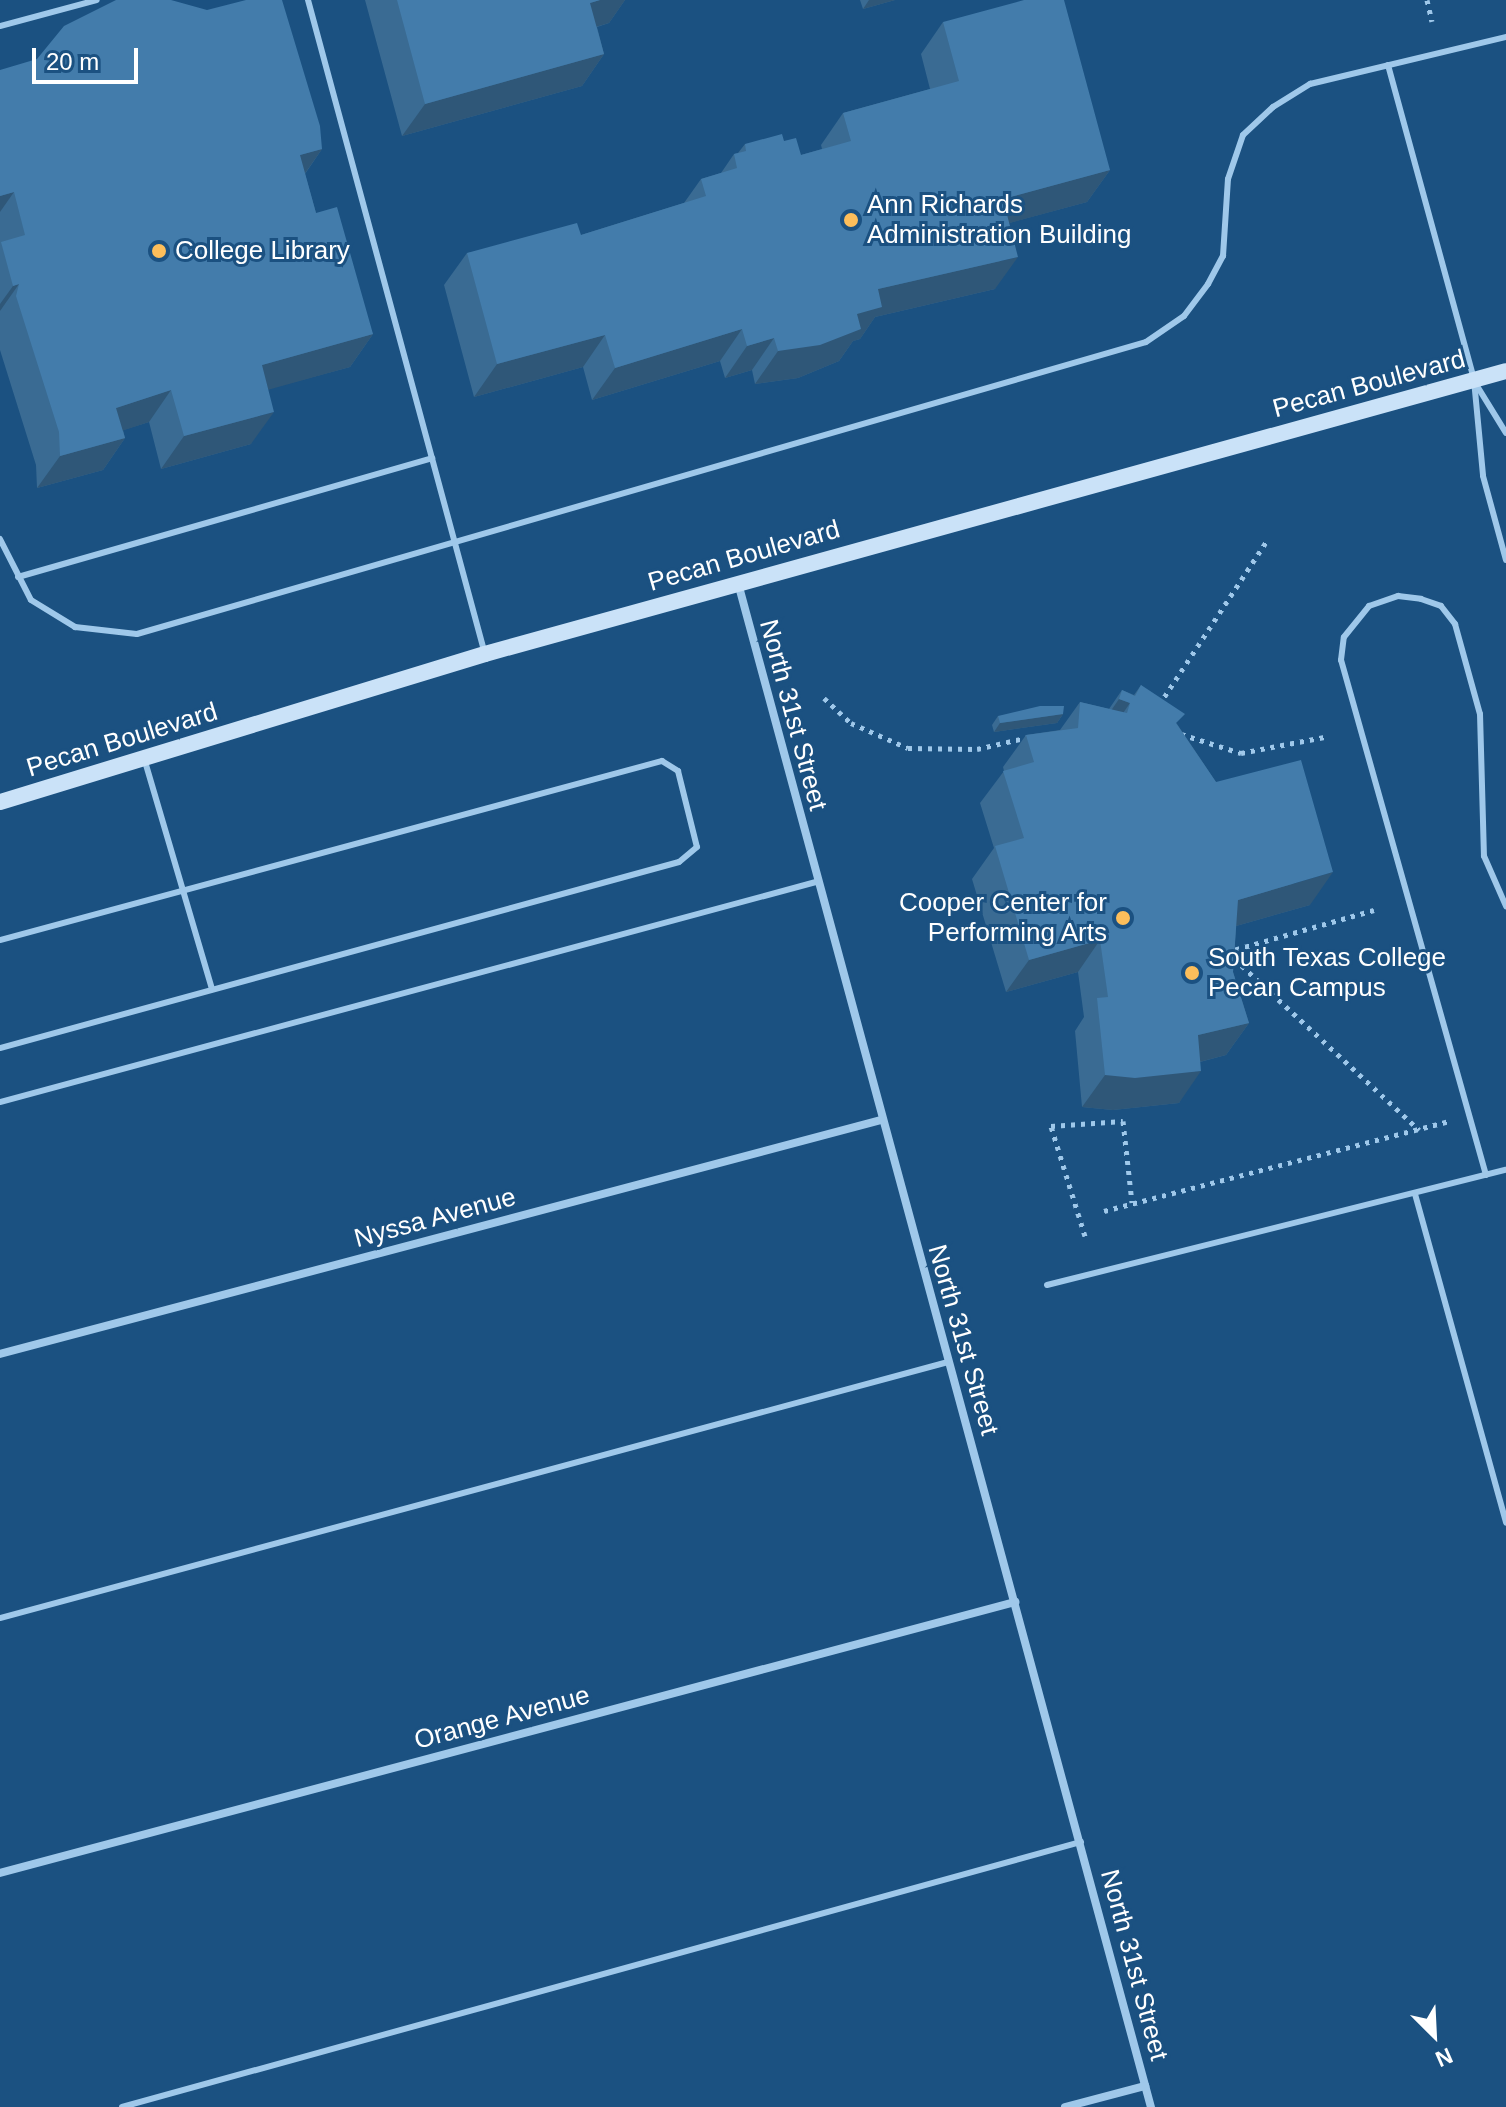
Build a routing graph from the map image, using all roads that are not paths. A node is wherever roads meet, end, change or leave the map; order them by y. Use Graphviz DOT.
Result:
graph roads {
  1 [pos="97,0"];
  2 [pos="308,0"];
  3 [pos="0,26"];
  4 [pos="1506,37"];
  5 [pos="1388,65"];
  6 [pos="1506,371"];
  7 [pos="1474,380"];
  8 [pos="1506,433"];
  9 [pos="432,458"];
  10 [pos="0,539"];
  11 [pos="454,540"];
  12 [pos="1506,560"];
  13 [pos="18,577"];
  14 [pos="738,583"];
  15 [pos="485,654"];
  16 [pos="144,758"];
  17 [pos="0,802"];
  18 [pos="816,882"];
  19 [pos="184,892"];
  20 [pos="1506,906"];
  21 [pos="0,940"];
  22 [pos="212,989"];
  23 [pos="0,1048"];
  24 [pos="0,1102"];
  25 [pos="881,1120"];
  26 [pos="1506,1170"];
  27 [pos="1486,1175"];
  28 [pos="1415,1194"];
  29 [pos="1047,1285"];
  30 [pos="0,1354"];
  31 [pos="948,1362"];
  32 [pos="1506,1523"];
  33 [pos="1015,1602"];
  34 [pos="0,1618"];
  35 [pos="1081,1842"];
  36 [pos="0,1873"];
  37 [pos="1145,2086"];
  38 [pos="122,2107"];
  39 [pos="1065,2107"];
  40 [pos="1151,2107"];
  1 -- 3 [label="lane"];
  2 -- 9 [label="lane"];
  4 -- 5 [label="lane"];
  5 -- 7 [label="lane"];
  5 -- 11 [label="lane"];
  6 -- 7 [label="main road, Pecan Boulevard"];
  7 -- 8 [label="lane"];
  7 -- 12 [label="lane"];
  7 -- 14 [label="main road, Pecan Boulevard"];
  9 -- 11 [label="lane"];
  9 -- 13 [label="lane"];
  10 -- 13 [label="lane"];
  11 -- 13 [label="lane"];
  11 -- 15 [label="lane"];
  14 -- 15 [label="main road, Pecan Boulevard"];
  14 -- 18 [label="street, North 31st Street"];
  15 -- 16 [label="main road, Pecan Boulevard"];
  16 -- 17 [label="main road, Pecan Boulevard"];
  16 -- 19 [label="lane"];
  18 -- 24 [label="lane"];
  18 -- 25 [label="street, North 31st Street"];
  19 -- 21 [label="lane"];
  19 -- 22 [label="lane"];
  19 -- 22 [label="lane"];
  20 -- 27 [label="lane"];
  22 -- 23 [label="lane"];
  25 -- 30 [label="street, Nyssa Avenue"];
  25 -- 31 [label="street, North 31st Street"];
  26 -- 27 [label="lane"];
  27 -- 28 [label="lane"];
  28 -- 29 [label="lane"];
  28 -- 32 [label="lane"];
  31 -- 33 [label="street, North 31st Street"];
  31 -- 34 [label="lane"];
  33 -- 35 [label="street, North 31st Street"];
  33 -- 36 [label="street, Orange Avenue"];
  35 -- 37 [label="street, North 31st Street"];
  35 -- 38 [label="lane"];
  37 -- 39 [label="street"];
  37 -- 40 [label="street, North 31st Street"];
}
